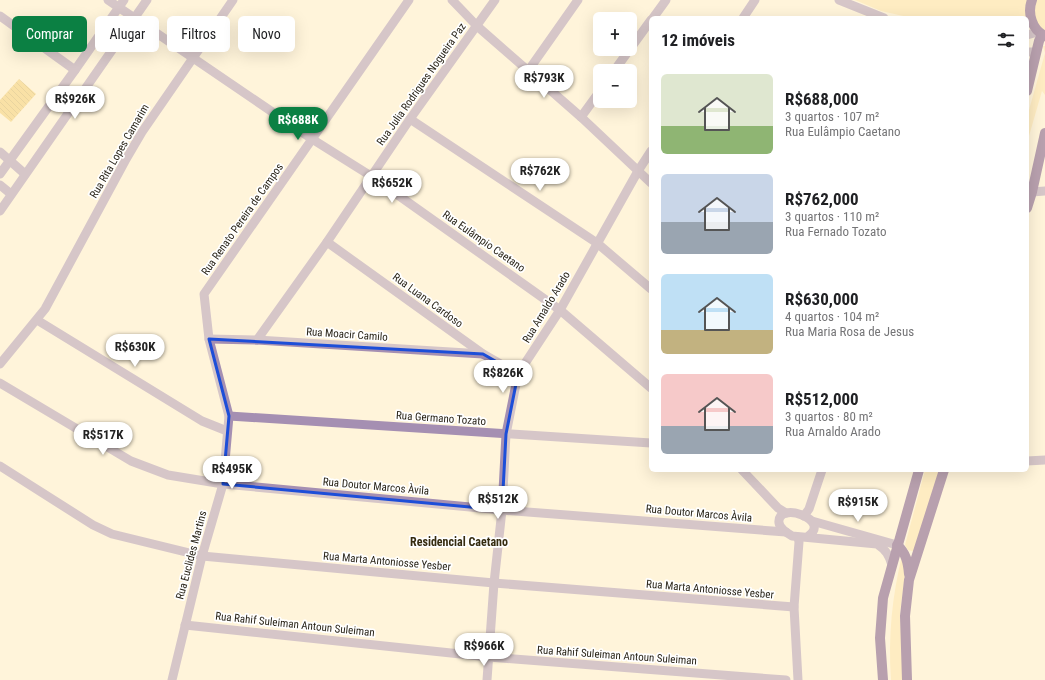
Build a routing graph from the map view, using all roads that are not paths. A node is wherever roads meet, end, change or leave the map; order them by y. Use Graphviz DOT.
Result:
graph roads {
  1 [pos="108,0"];
  2 [pos="147,0"];
  3 [pos="233,0"];
  4 [pos="409,0"];
  5 [pos="452,0"];
  6 [pos="495,0"];
  7 [pos="578,0"];
  8 [pos="666,0"];
  9 [pos="755,0"];
  10 [pos="839,0"];
  11 [pos="1032,0"];
  12 [pos="121,4"];
  13 [pos="0,16"];
  14 [pos="132,16"];
  15 [pos="135,16"];
  16 [pos="654,16"];
  17 [pos="744,16"];
  18 [pos="879,16"];
  19 [pos="649,23"];
  20 [pos="477,26"];
  21 [pos="1042,34"];
  22 [pos="159,35"];
  23 [pos="1029,35"];
  24 [pos="110,52"];
  25 [pos="1032,52"];
  26 [pos="192,58"];
  27 [pos="619,64"];
  28 [pos="75,70"];
  29 [pos="528,71"];
  30 [pos="1029,75"];
  31 [pos="593,101"];
  32 [pos="581,117"];
  33 [pos="410,119"];
  34 [pos="1045,133"];
  35 [pos="312,139"];
  36 [pos="0,152"];
  37 [pos="649,154"];
  38 [pos="10,160"];
  39 [pos="638,171"];
  40 [pos="0,174"];
  41 [pos="25,174"];
  42 [pos="371,176"];
  43 [pos="649,181"];
  44 [pos="0,185"];
  45 [pos="1045,191"];
  46 [pos="1032,192"];
  47 [pos="11,194"];
  48 [pos="1029,202"];
  49 [pos="0,211"];
  50 [pos="327,242"];
  51 [pos="597,242"];
  52 [pos="649,287"];
  53 [pos="204,294"];
  54 [pos="560,310"];
  55 [pos="37,320"];
  56 [pos="209,340"];
  57 [pos="257,340"];
  58 [pos="483,354"];
  59 [pos="0,364"];
  60 [pos="518,374"];
  61 [pos="0,382"];
  62 [pos="649,386"];
  63 [pos="229,416"];
  64 [pos="227,431"];
  65 [pos="506,434"];
  66 [pos="649,443"];
  67 [pos="1045,460"];
  68 [pos="1029,461"];
  69 [pos="0,466"];
  70 [pos="744,472"];
  71 [pos="821,472"];
  72 [pos="917,472"];
  73 [pos="943,472"];
  74 [pos="223,484"];
  75 [pos="502,510"];
  76 [pos="782,512"];
  77 [pos="808,516"];
  78 [pos="780,530"];
  79 [pos="802,538"];
  80 [pos="897,545"];
  81 [pos="202,556"];
  82 [pos="892,565"];
  83 [pos="909,580"];
  84 [pos="494,583"];
  85 [pos="794,607"];
  86 [pos="185,625"];
  87 [pos="489,657"];
  88 [pos="172,680"];
  89 [pos="487,680"];
  90 [pos="786,680"];
  91 [pos="798,680"];
  92 [pos="883,680"];
  93 [pos="907,680"];
  1 -- 12 [label="street, Rua Eulâmpio Caetano"];
  2 -- 15 [label="street"];
  3 -- 26 [label="street, Rua Rita Lopes Camarim"];
  4 -- 35 [label="street, Rua Renato Pereira de Campos"];
  5 -- 20 [label="street"];
  6 -- 20 [label="street, Rua Julia Rodrigues Nogueira Paz"];
  7 -- 29 [label="street"];
  8 -- 16 [label="street"];
  9 -- 17 [label="street"];
  10 -- 18 [label="street"];
  11 -- 21 [label="main road"];
  12 -- 14 [label="street, Rua Eulâmpio Caetano"];
  12 -- 28 [label="street"];
  13 -- 28 [label="street"];
  19 -- 27 [label="street"];
  20 -- 29 [label="street"];
  20 -- 33 [label="street, Rua Julia Rodrigues Nogueira Paz"];
  21 -- 23 [label="street"];
  21 -- 25 [label="main road"];
  22 -- 26 [label="street, Rua Eulâmpio Caetano"];
  24 -- 41 [label="street"];
  25 -- 30 [label="main road"];
  26 -- 35 [label="street, Rua Eulâmpio Caetano"];
  26 -- 55 [label="street, Rua Rita Lopes Camarim"];
  28 -- 38 [label="street"];
  29 -- 32 [label="street"];
  31 -- 32 [label="street"];
  32 -- 39 [label="street"];
  33 -- 42 [label="street, Rua Julia Rodrigues Nogueira Paz"];
  33 -- 51 [label="street"];
  34 -- 46 [label="main road"];
  35 -- 42 [label="street, Rua Eulâmpio Caetano"];
  35 -- 53 [label="street, Rua Renato Pereira de Campos"];
  36 -- 38 [label="street"];
  37 -- 39 [label="street, Rua Arnaldo Arado"];
  38 -- 40 [label="street"];
  38 -- 41 [label="street"];
  39 -- 43 [label="street"];
  39 -- 51 [label="street, Rua Arnaldo Arado"];
  41 -- 47 [label="street"];
  42 -- 50 [label="street, Rua Julia Rodrigues Nogueira Paz"];
  42 -- 54 [label="street, Rua Eulâmpio Caetano"];
  44 -- 47 [label="street"];
  45 -- 46 [label="street"];
  46 -- 48 [label="main road"];
  47 -- 49 [label="street"];
  50 -- 57 [label="street, Rua Julia Rodrigues Nogueira Paz"];
  50 -- 58 [label="street, Rua Luana Cardoso"];
  51 -- 52 [label="street"];
  51 -- 54 [label="street, Rua Arnaldo Arado"];
  53 -- 56 [label="street, Rua Euclides Martins"];
  54 -- 60 [label="street, Rua Arnaldo Arado"];
  54 -- 62 [label="street, Rua Eulâmpio Caetano"];
  55 -- 59 [label="street, Rua Rita Lopes Camarim"];
  55 -- 64 [label="street"];
  56 -- 57 [label="street, Rua Moacir Camilo"];
  56 -- 63 [label="street, Rua Euclides Martins"];
  57 -- 58 [label="street, Rua Moacir Camilo"];
  58 -- 60 [label="street, Rua Luana Cardoso"];
  60 -- 65 [label="street, Rua Arnaldo Arado"];
  61 -- 74 [label="street, Rua Doutor Marcos Àvila"];
  63 -- 64 [label="street, Rua Euclides Martins"];
  63 -- 65 [label="street, Rua Germano Tozato"];
  64 -- 74 [label="street, Rua Euclides Martins"];
  65 -- 66 [label="street, Rua Germano Tozato"];
  65 -- 75 [label="street, Rua Arnaldo Arado"];
  67 -- 68 [label="street"];
  69 -- 81 [label="street, Rua Marta Antoniosse Yesber"];
  70 -- 76 [label="street"];
  71 -- 77 [label="street"];
  72 -- 80 [label="main road"];
  73 -- 83 [label="main road"];
  74 -- 75 [label="street, Rua Doutor Marcos Àvila"];
  74 -- 81 [label="street, Rua Euclides Martins"];
  75 -- 78 [label="street, Rua Doutor Marcos Àvila"];
  75 -- 84 [label="street, Rua Arnaldo Arado"];
  76 -- 77 [label="street"];
  76 -- 78 [label="street"];
  77 -- 79 [label="street"];
  77 -- 80 [label="street"];
  78 -- 79 [label="street, Rua Doutor Marcos Àvila"];
  79 -- 82 [label="street"];
  79 -- 85 [label="street"];
  80 -- 82 [label="main road"];
  80 -- 83 [label="main road"];
  81 -- 84 [label="street, Rua Marta Antoniosse Yesber"];
  81 -- 86 [label="street, Rua Euclides Martins"];
  82 -- 92 [label="main road"];
  83 -- 93 [label="main road"];
  84 -- 85 [label="street, Rua Marta Antoniosse Yesber"];
  84 -- 87 [label="street, Rua Arnaldo Arado"];
  85 -- 91 [label="street"];
  86 -- 87 [label="street, Rua Rahif Suleiman Antoun Suleiman"];
  86 -- 88 [label="street, Rua Euclides Martins"];
  87 -- 89 [label="street, Rua Arnaldo Arado"];
  87 -- 90 [label="street, Rua Rahif Suleiman Antoun Suleiman"];
}
